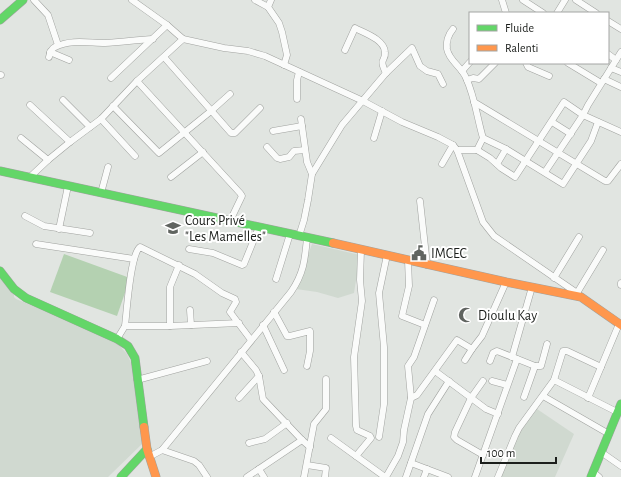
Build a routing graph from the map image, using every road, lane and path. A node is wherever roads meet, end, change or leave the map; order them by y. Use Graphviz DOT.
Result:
graph roads {
  1 [pos="23,0"];
  2 [pos="34,0"];
  3 [pos="132,0"];
  4 [pos="255,0"];
  5 [pos="271,0"];
  6 [pos="502,0"];
  7 [pos="522,0"];
  8 [pos="565,0"];
  9 [pos="576,0"];
  10 [pos="268,7"];
  11 [pos="506,12"];
  12 [pos="540,12"];
  13 [pos="558,12"];
  14 [pos="594,12"];
  15 [pos="0,20"];
  16 [pos="609,22"];
  17 [pos="167,25"];
  18 [pos="453,29"];
  19 [pos="621,29"];
  20 [pos="152,39"];
  21 [pos="183,39"];
  22 [pos="58,45"];
  23 [pos="345,50"];
  24 [pos="621,52"];
  25 [pos="609,55"];
  26 [pos="164,57"];
  27 [pos="69,60"];
  28 [pos="616,60"];
  29 [pos="469,63"];
  30 [pos="494,64"];
  31 [pos="526,64"];
  32 [pos="570,64"];
  33 [pos="284,65"];
  34 [pos="611,68"];
  35 [pos="462,71"];
  36 [pos="299,72"];
  37 [pos="621,72"];
  38 [pos="386,73"];
  39 [pos="549,76"];
  40 [pos="111,78"];
  41 [pos="468,80"];
  42 [pos="137,81"];
  43 [pos="603,81"];
  44 [pos="443,84"];
  45 [pos="621,87"];
  46 [pos="230,94"];
  47 [pos="297,99"];
  48 [pos="63,100"];
  49 [pos="362,101"];
  50 [pos="474,102"];
  51 [pos="30,105"];
  52 [pos="113,106"];
  53 [pos="260,108"];
  54 [pos="211,111"];
  55 [pos="382,112"];
  56 [pos="583,115"];
  57 [pos="101,119"];
  58 [pos="552,122"];
  59 [pos="598,122"];
  60 [pos="90,127"];
  61 [pos="274,131"];
  62 [pos="186,132"];
  63 [pos="621,132"];
  64 [pos="571,134"];
  65 [pos="21,138"];
  66 [pos="374,138"];
  67 [pos="483,138"];
  68 [pos="70,142"];
  69 [pos="539,142"];
  70 [pos="267,147"];
  71 [pos="455,147"];
  72 [pos="506,149"];
  73 [pos="305,150"];
  74 [pos="477,150"];
  75 [pos="203,152"];
  76 [pos="558,153"];
  77 [pos="134,156"];
  78 [pos="48,160"];
  79 [pos="526,161"];
  80 [pos="442,164"];
  81 [pos="497,164"];
  82 [pos="576,164"];
  83 [pos="621,164"];
  84 [pos="108,167"];
  85 [pos="0,171"];
  86 [pos="545,172"];
  87 [pos="312,174"];
  88 [pos="171,177"];
  89 [pos="30,178"];
  90 [pos="68,186"];
  91 [pos="101,193"];
  92 [pos="420,201"];
  93 [pos="25,216"];
  94 [pos="230,221"];
  95 [pos="259,227"];
  96 [pos="59,229"];
  97 [pos="90,234"];
  98 [pos="290,234"];
  99 [pos="299,236"];
  100 [pos="580,237"];
  101 [pos="307,238"];
  102 [pos="36,244"];
  103 [pos="190,249"];
  104 [pos="361,250"];
  105 [pos="603,250"];
  106 [pos="387,255"];
  107 [pos="134,259"];
  108 [pos="408,260"];
  109 [pos="427,264"];
  110 [pos="179,265"];
  111 [pos="0,271"];
  112 [pos="554,278"];
  113 [pos="276,279"];
  114 [pos="506,282"];
  115 [pos="532,287"];
  116 [pos="579,295"];
  117 [pos="434,300"];
  118 [pos="190,310"];
  119 [pos="274,312"];
  120 [pos="238,323"];
  121 [pos="191,325"];
  122 [pos="263,325"];
  123 [pos="425,325"];
  124 [pos="620,325"];
  125 [pos="125,326"];
  126 [pos="170,326"];
  127 [pos="116,339"];
  128 [pos="251,340"];
  129 [pos="547,344"];
  130 [pos="472,349"];
  131 [pos="241,352"];
  132 [pos="515,358"];
  133 [pos="465,360"];
  134 [pos="207,361"];
  135 [pos="490,361"];
  136 [pos="307,366"];
  137 [pos="535,366"];
  138 [pos="601,367"];
  139 [pos="284,370"];
  140 [pos="435,371"];
  141 [pos="259,376"];
  142 [pos="326,379"];
  143 [pos="137,380"];
  144 [pos="554,380"];
  145 [pos="449,381"];
  146 [pos="484,381"];
  147 [pos="492,381"];
  148 [pos="508,385"];
  149 [pos="543,396"];
  150 [pos="524,397"];
  151 [pos="239,398"];
  152 [pos="411,398"];
  153 [pos="471,398"];
  154 [pos="588,398"];
  155 [pos="621,404"];
  156 [pos="618,412"];
  157 [pos="498,414"];
  158 [pos="287,423"];
  159 [pos="609,434"];
  160 [pos="379,437"];
  161 [pos="332,438"];
  162 [pos="302,440"];
  163 [pos="249,443"];
  164 [pos="310,447"];
  165 [pos="162,450"];
  166 [pos="601,452"];
  167 [pos="148,453"];
  168 [pos="483,455"];
  169 [pos="356,456"];
  170 [pos="411,463"];
  171 [pos="307,465"];
  172 [pos="621,466"];
  173 [pos="259,469"];
  174 [pos="427,469"];
  175 [pos="594,475"];
  176 [pos="123,476"];
  177 [pos="156,477"];
  178 [pos="207,477"];
  179 [pos="247,477"];
  180 [pos="264,477"];
  181 [pos="304,477"];
  182 [pos="325,477"];
  183 [pos="386,477"];
  184 [pos="406,477"];
  185 [pos="424,477"];
  186 [pos="448,477"];
  187 [pos="475,477"];
  188 [pos="498,477"];
  1 -- 15 [label="street"];
  2 -- 22 [label="street"];
  3 -- 17 [label="street"];
  4 -- 10 [label="street"];
  5 -- 10 [label="street"];
  6 -- 11 [label="street"];
  7 -- 12 [label="street"];
  8 -- 13 [label="street"];
  9 -- 14 [label="street"];
  10 -- 33 [label="street"];
  16 -- 19 [label="street"];
  17 -- 20 [label="street"];
  17 -- 21 [label="street"];
  18 -- 35 [label="street"];
  20 -- 22 [label="street"];
  20 -- 40 [label="street"];
  21 -- 26 [label="street"];
  21 -- 33 [label="street"];
  22 -- 27 [label="street"];
  23 -- 38 [label="street"];
  24 -- 28 [label="street"];
  25 -- 28 [label="street"];
  26 -- 42 [label="street"];
  26 -- 54 [label="street"];
  28 -- 34 [label="street"];
  29 -- 35 [label="street"];
  30 -- 41 [label="street"];
  31 -- 39 [label="street"];
  32 -- 43 [label="street"];
  33 -- 36 [label="street"];
  34 -- 37 [label="street"];
  34 -- 43 [label="street"];
  35 -- 41 [label="street"];
  36 -- 47 [label="street"];
  36 -- 49 [label="street"];
  38 -- 44 [label="street"];
  38 -- 49 [label="street"];
  41 -- 50 [label="street"];
  42 -- 52 [label="street"];
  42 -- 62 [label="street"];
  43 -- 45 [label="street"];
  43 -- 56 [label="street"];
  46 -- 54 [label="street"];
  48 -- 60 [label="street"];
  49 -- 55 [label="street"];
  49 -- 87 [label="street"];
  50 -- 67 [label="street"];
  50 -- 69 [label="street"];
  51 -- 68 [label="street"];
  52 -- 57 [label="street"];
  52 -- 62 [label="street"];
  53 -- 54 [label="street"];
  54 -- 62 [label="street"];
  55 -- 66 [label="street"];
  55 -- 71 [label="street"];
  56 -- 58 [label="street"];
  56 -- 59 [label="street"];
  56 -- 64 [label="street"];
  57 -- 60 [label="street"];
  57 -- 77 [label="street"];
  58 -- 64 [label="street"];
  58 -- 69 [label="street"];
  59 -- 63 [label="street"];
  59 -- 82 [label="street"];
  60 -- 68 [label="street"];
  61 -- 73 [label="street"];
  62 -- 75 [label="street"];
  64 -- 76 [label="street"];
  65 -- 78 [label="street"];
  67 -- 72 [label="street"];
  67 -- 74 [label="street"];
  68 -- 78 [label="street"];
  69 -- 76 [label="street"];
  69 -- 79 [label="street"];
  70 -- 73 [label="street"];
  71 -- 74 [label="street"];
  71 -- 80 [label="street"];
  71 -- 112 [label="street"];
  72 -- 79 [label="street"];
  72 -- 81 [label="street"];
  73 -- 87 [label="street"];
  74 -- 81 [label="street"];
  75 -- 88 [label="street"];
  75 -- 94 [label="street"];
  76 -- 82 [label="street"];
  76 -- 86 [label="street"];
  78 -- 89 [label="street"];
  79 -- 81 [label="street"];
  79 -- 86 [label="street"];
  82 -- 83 [label="street"];
  82 -- 86 [label="street"];
  84 -- 91 [label="street"];
  85 -- 89 [label="street"];
  87 -- 99 [label="street"];
  89 -- 90 [label="street"];
  90 -- 91 [label="street"];
  90 -- 96 [label="street"];
  91 -- 94 [label="street"];
  92 -- 109 [label="street"];
  93 -- 96 [label="street"];
  94 -- 95 [label="street"];
  95 -- 98 [label="street"];
  95 -- 103 [label="street"];
  96 -- 97 [label="street"];
  98 -- 99 [label="street"];
  98 -- 113 [label="street"];
  99 -- 101 [label="street"];
  100 -- 112 [label="street"];
  101 -- 104 [label="street"];
  101 -- 119 [label="street"];
  102 -- 107 [label="street"];
  104 -- 106 [label="street"];
  104 -- 169 [label="street"];
  105 -- 116 [label="street"];
  106 -- 108 [label="street"];
  106 -- 160 [label="street"];
  107 -- 110 [label="street"];
  107 -- 125 [label="street"];
  108 -- 109 [label="street"];
  108 -- 123 [label="street"];
  109 -- 114 [label="street"];
  110 -- 120 [label="street"];
  110 -- 126 [label="street"];
  111 -- 127 [label="street"];
  112 -- 116 [label="street"];
  114 -- 115 [label="street"];
  114 -- 130 [label="street"];
  115 -- 116 [label="street"];
  115 -- 132 [label="street"];
  116 -- 124 [label="street"];
  117 -- 123 [label="street"];
  118 -- 121 [label="street"];
  119 -- 122 [label="street"];
  119 -- 136 [label="street"];
  120 -- 121 [label="street"];
  120 -- 128 [label="street"];
  121 -- 126 [label="street"];
  122 -- 128 [label="street"];
  122 -- 139 [label="street"];
  123 -- 152 [label="street"];
  124 -- 138 [label="street"];
  125 -- 126 [label="street"];
  125 -- 127 [label="street"];
  127 -- 143 [label="street"];
  128 -- 131 [label="street"];
  129 -- 137 [label="street"];
  130 -- 133 [label="street"];
  130 -- 140 [label="street"];
  131 -- 141 [label="street"];
  131 -- 165 [label="street"];
  132 -- 135 [label="street"];
  132 -- 137 [label="street"];
  132 -- 148 [label="street"];
  134 -- 143 [label="street"];
  137 -- 150 [label="street"];
  138 -- 144 [label="street"];
  138 -- 154 [label="street"];
  140 -- 145 [label="street"];
  140 -- 152 [label="street"];
  141 -- 151 [label="street"];
  141 -- 158 [label="street"];
  142 -- 164 [label="street"];
  143 -- 167 [label="street"];
  144 -- 149 [label="street"];
  144 -- 154 [label="street"];
  145 -- 153 [label="street"];
  145 -- 170 [label="street"];
  146 -- 153 [label="street"];
  147 -- 148 [label="street"];
  148 -- 157 [label="street"];
  149 -- 159 [label="street"];
  149 -- 188 [label="street"];
  152 -- 183 [label="street"];
  153 -- 157 [label="street"];
  153 -- 168 [label="street"];
  154 -- 156 [label="street"];
  155 -- 156 [label="street"];
  156 -- 159 [label="street"];
  157 -- 168 [label="street"];
  158 -- 162 [label="street"];
  158 -- 163 [label="street"];
  159 -- 166 [label="street"];
  161 -- 169 [label="street"];
  162 -- 164 [label="street"];
  162 -- 173 [label="street"];
  164 -- 171 [label="street"];
  165 -- 167 [label="street"];
  165 -- 178 [label="street"];
  166 -- 172 [label="street"];
  166 -- 175 [label="street"];
  167 -- 176 [label="street"];
  167 -- 177 [label="street"];
  168 -- 187 [label="street"];
  169 -- 183 [label="street"];
  170 -- 174 [label="street"];
  170 -- 184 [label="street"];
  171 -- 181 [label="street"];
  171 -- 182 [label="street"];
  173 -- 179 [label="street"];
  173 -- 180 [label="street"];
  174 -- 185 [label="street"];
  174 -- 186 [label="street"];
}
